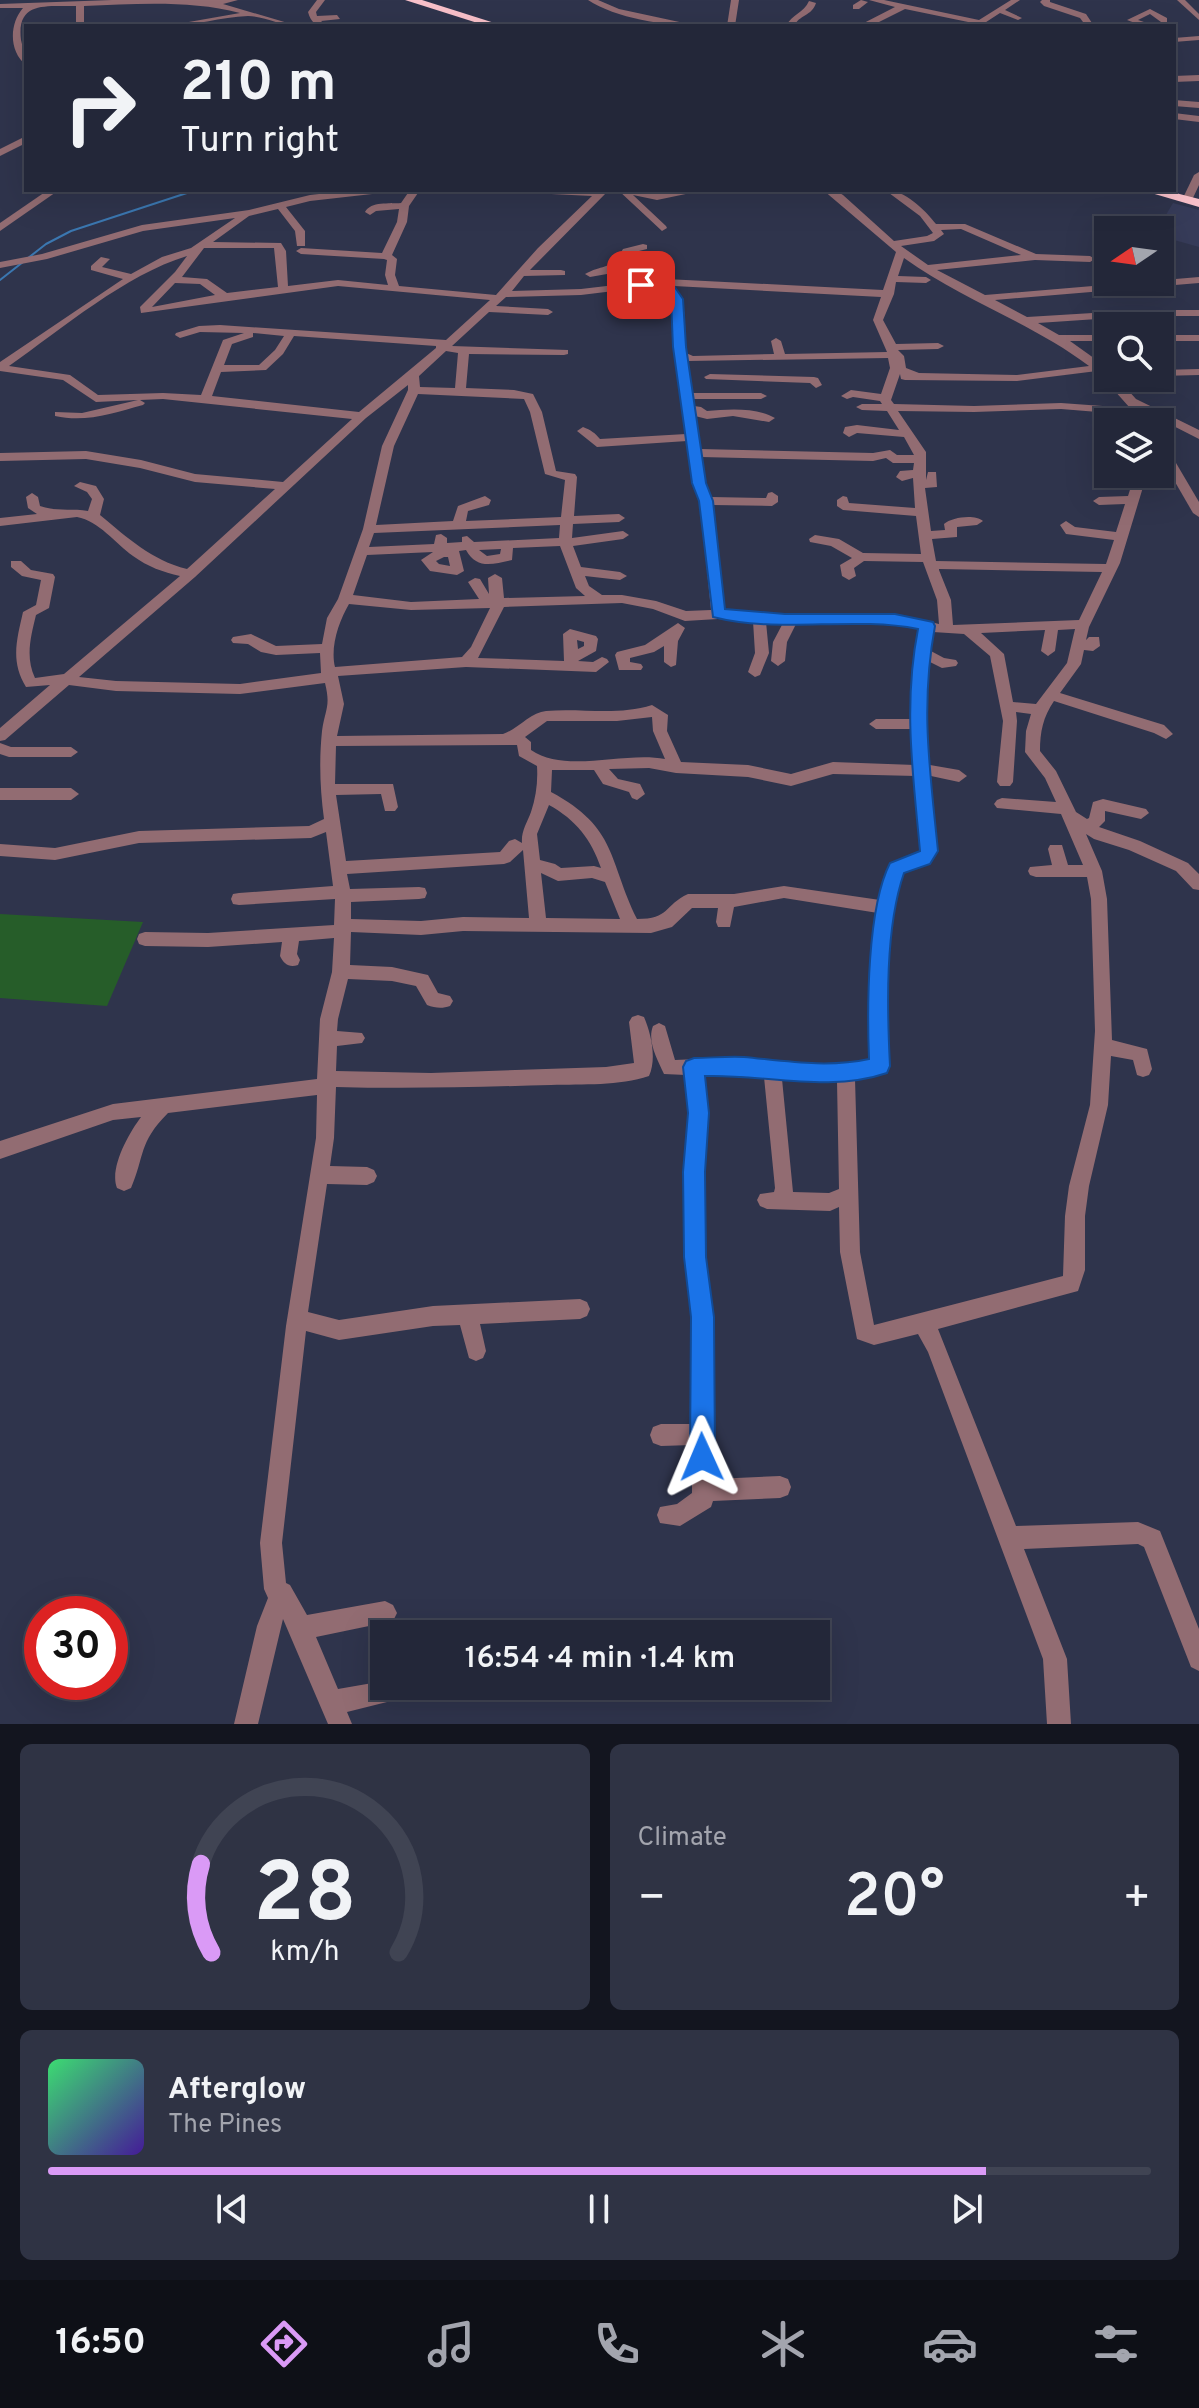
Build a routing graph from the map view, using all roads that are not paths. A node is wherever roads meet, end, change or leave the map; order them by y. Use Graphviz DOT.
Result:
graph roads {
  1 [pos="234,0"];
  2 [pos="321,0"];
  3 [pos="410,0"];
  4 [pos="592,0"];
  5 [pos="1016,0"];
  6 [pos="1046,0"];
  7 [pos="1181,0"];
  8 [pos="124,1"];
  9 [pos="80,2"];
  10 [pos="213,3"];
  11 [pos="737,3"];
  12 [pos="812,3"];
  13 [pos="870,3"];
  14 [pos="34,5"];
  15 [pos="0,6"];
  16 [pos="791,7"];
  17 [pos="913,7"];
  18 [pos="997,7"];
  19 [pos="1063,10"];
  20 [pos="802,13"];
  21 [pos="884,13"];
  22 [pos="251,14"];
  23 [pos="1051,15"];
  24 [pos="337,17"];
  25 [pos="1018,18"];
  26 [pos="1199,18"];
  27 [pos="314,19"];
  28 [pos="1164,20"];
  29 [pos="80,24"];
  30 [pos="184,24"];
  31 [pos="287,24"];
  32 [pos="308,24"];
  33 [pos="320,24"];
  34 [pos="492,24"];
  35 [pos="684,24"];
  36 [pos="732,24"];
  37 [pos="792,24"];
  38 [pos="868,24"];
  39 [pos="977,24"];
  40 [pos="1089,24"];
  41 [pos="1145,24"];
  42 [pos="22,36"];
  43 [pos="1199,38"];
  44 [pos="1183,43"];
  45 [pos="24,60"];
  46 [pos="1199,78"];
  47 [pos="1176,79"];
  48 [pos="1176,103"];
  49 [pos="1199,105"];
  50 [pos="1176,116"];
  51 [pos="1199,119"];
  52 [pos="5,145"];
  53 [pos="0,153"];
  54 [pos="1199,175"];
  55 [pos="51,192"];
  56 [pos="366,192"];
  57 [pos="414,192"];
  58 [pos="602,192"];
  59 [pos="624,192"];
  60 [pos="636,192"];
  61 [pos="691,192"];
  62 [pos="831,192"];
  63 [pos="893,192"];
  64 [pos="1156,192"];
  65 [pos="670,197"];
  66 [pos="1193,202"];
  67 [pos="279,204"];
  68 [pos="637,204"];
  69 [pos="12,206"];
  70 [pos="404,206"];
  71 [pos="28,209"];
  72 [pos="370,212"];
  73 [pos="249,213"];
  74 [pos="169,224"];
  75 [pos="934,227"];
  76 [pos="0,228"];
  77 [pos="662,228"];
  78 [pos="87,244"];
  79 [pos="281,245"];
  80 [pos="200,246"];
  81 [pos="642,246"];
  82 [pos="301,248"];
  83 [pos="896,248"];
  84 [pos="386,256"];
  85 [pos="1035,257"];
  86 [pos="1090,259"];
  87 [pos="0,265"];
  88 [pos="611,270"];
  89 [pos="523,273"];
  90 [pos="561,273"];
  91 [pos="590,274"];
  92 [pos="651,274"];
  93 [pos="927,274"];
  94 [pos="124,276"];
  95 [pos="891,278"];
  96 [pos="172,280"];
  97 [pos="1199,280"];
  98 [pos="666,282"];
  99 [pos="157,285"];
  100 [pos="641,285"];
  101 [pos="961,286"];
  102 [pos="1002,287"];
  103 [pos="616,288"];
  104 [pos="395,289"];
  105 [pos="283,290"];
  106 [pos="889,294"];
  107 [pos="500,296"];
  108 [pos="225,297"];
  109 [pos="986,298"];
  110 [pos="202,302"];
  111 [pos="485,309"];
  112 [pos="548,312"];
  113 [pos="1199,313"];
  114 [pos="1033,323"];
  115 [pos="1087,324"];
  116 [pos="259,332"];
  117 [pos="869,333"];
  118 [pos="883,333"];
  119 [pos="290,334"];
  120 [pos="180,335"];
  121 [pos="679,336"];
  122 [pos="1057,338"];
  123 [pos="1094,338"];
  124 [pos="1174,338"];
  125 [pos="1199,338"];
  126 [pos="776,341"];
  127 [pos="833,344"];
  128 [pos="443,345"];
  129 [pos="938,346"];
  130 [pos="1094,348"];
  131 [pos="695,349"];
  132 [pos="1074,350"];
  133 [pos="464,351"];
  134 [pos="564,352"];
  135 [pos="681,354"];
  136 [pos="1186,355"];
  137 [pos="780,357"];
  138 [pos="845,357"];
  139 [pos="712,364"];
  140 [pos="1094,365"];
  141 [pos="895,367"];
  142 [pos="942,367"];
  143 [pos="0,368"];
  144 [pos="217,369"];
  145 [pos="1198,372"];
  146 [pos="1094,373"];
  147 [pos="1174,373"];
  148 [pos="686,377"];
  149 [pos="413,383"];
  150 [pos="928,383"];
  151 [pos="816,385"];
  152 [pos="1122,392"];
  153 [pos="460,393"];
  154 [pos="157,395"];
  155 [pos="761,396"];
  156 [pos="847,396"];
  157 [pos="206,397"];
  158 [pos="94,399"];
  159 [pos="688,402"];
  160 [pos="890,402"];
  161 [pos="862,407"];
  162 [pos="1136,408"];
  163 [pos="1094,409"];
  164 [pos="59,414"];
  165 [pos="362,416"];
  166 [pos="769,418"];
  167 [pos="79,420"];
  168 [pos="1174,425"];
  169 [pos="583,431"];
  170 [pos="849,433"];
  171 [pos="906,434"];
  172 [pos="1199,435"];
  173 [pos="692,437"];
  174 [pos="888,437"];
  175 [pos="903,449"];
  176 [pos="695,453"];
  177 [pos="919,454"];
  178 [pos="4,461"];
  179 [pos="1174,469"];
  180 [pos="902,477"];
  181 [pos="923,478"];
  182 [pos="80,486"];
  183 [pos="285,486"];
  184 [pos="1137,488"];
  185 [pos="772,496"];
  186 [pos="485,500"];
  187 [pos="843,500"];
  188 [pos="1133,500"];
  189 [pos="706,501"];
  190 [pos="1099,501"];
  191 [pos="1197,507"];
  192 [pos="95,513"];
  193 [pos="619,518"];
  194 [pos="22,519"];
  195 [pos="48,519"];
  196 [pos="903,520"];
  197 [pos="568,521"];
  198 [pos="977,521"];
  199 [pos="0,522"];
  200 [pos="1066,525"];
  201 [pos="458,526"];
  202 [pos="369,529"];
  203 [pos="623,535"];
  204 [pos="1121,537"];
  205 [pos="815,539"];
  206 [pos="926,541"];
  207 [pos="565,542"];
  208 [pos="468,546"];
  209 [pos="362,551"];
  210 [pos="507,551"];
  211 [pos="860,557"];
  212 [pos="886,560"];
  213 [pos="16,564"];
  214 [pos="1110,568"];
  215 [pos="575,570"];
  216 [pos="190,574"];
  217 [pos="620,576"];
  218 [pos="849,576"];
  219 [pos="495,578"];
  220 [pos="475,582"];
  221 [pos="596,597"];
  222 [pos="345,599"];
  223 [pos="495,602"];
  224 [pos="718,614"];
  225 [pos="685,616"];
  226 [pos="759,617"];
  227 [pos="792,619"];
  228 [pos="1084,624"];
  229 [pos="1051,625"];
  230 [pos="927,626"];
  231 [pos="946,630"];
  232 [pos="968,630"];
  233 [pos="676,631"];
  234 [pos="238,640"];
  235 [pos="327,648"];
  236 [pos="1048,651"];
  237 [pos="921,652"];
  238 [pos="778,661"];
  239 [pos="466,662"];
  240 [pos="602,662"];
  241 [pos="671,662"];
  242 [pos="951,663"];
  243 [pos="636,667"];
  244 [pos="755,672"];
  245 [pos="382,673"];
  246 [pos="329,674"];
  247 [pos="68,679"];
  248 [pos="1051,695"];
  249 [pos="336,697"];
  250 [pos="1007,706"];
  251 [pos="1040,710"];
  252 [pos="23,714"];
  253 [pos="0,715"];
  254 [pos="876,724"];
  255 [pos="917,724"];
  256 [pos="1166,734"];
  257 [pos="0,736"];
  258 [pos="500,740"];
  259 [pos="329,741"];
  260 [pos="0,748"];
  261 [pos="71,752"];
  262 [pos="544,764"];
  263 [pos="600,766"];
  264 [pos="676,767"];
  265 [pos="922,770"];
  266 [pos="959,776"];
  267 [pos="1005,782"];
  268 [pos="328,790"];
  269 [pos="0,794"];
  270 [pos="71,794"];
  271 [pos="637,794"];
  272 [pos="543,795"];
  273 [pos="1002,804"];
  274 [pos="390,807"];
  275 [pos="1068,812"];
  276 [pos="1141,813"];
  277 [pos="332,822"];
  278 [pos="1085,826"];
  279 [pos="515,845"];
  280 [pos="1056,849"];
  281 [pos="0,850"];
  282 [pos="532,865"];
  283 [pos="337,868"];
  284 [pos="1036,871"];
  285 [pos="1061,871"];
  286 [pos="1094,871"];
  287 [pos="612,875"];
  288 [pos="1199,884"];
  289 [pos="419,893"];
  290 [pos="342,894"];
  291 [pos="239,899"];
  292 [pos="727,900"];
  293 [pos="887,908"];
  294 [pos="724,922"];
  295 [pos="538,924"];
  296 [pos="632,926"];
  297 [pos="343,928"];
  298 [pos="291,935"];
  299 [pos="145,939"];
  300 [pos="292,960"];
  301 [pos="341,972"];
  302 [pos="444,1001"];
  303 [pos="638,1022"];
  304 [pos="659,1031"];
  305 [pos="356,1038"];
  306 [pos="328,1039"];
  307 [pos="1102,1046"];
  308 [pos="694,1067"];
  309 [pos="1143,1069"];
  310 [pos="772,1070"];
  311 [pos="849,1073"];
  312 [pos="326,1082"];
  313 [pos="164,1105"];
  314 [pos="0,1150"];
  315 [pos="320,1175"];
  316 [pos="367,1176"];
  317 [pos="124,1182"];
  318 [pos="848,1194"];
  319 [pos="580,1309"];
  320 [pos="468,1315"];
  321 [pos="297,1319"];
  322 [pos="923,1323"];
  323 [pos="476,1351"];
  324 [pos="702,1434"];
  325 [pos="661,1435"];
  326 [pos="780,1487"];
  327 [pos="703,1490"];
  328 [pos="668,1515"];
  329 [pos="1009,1538"];
  330 [pos="282,1593"];
  331 [pos="385,1613"];
  332 [pos="301,1628"];
  333 [pos="1199,1659"];
  334 [pos="370,1699"];
  335 [pos="335,1714"];
  336 [pos="246,1724"];
  337 [pos="1059,1724"];
  1 -- 10 [label="street"];
  2 -- 27 [label="street"];
  3 -- 34 [label="highway"];
  4 -- 35 [label="street"];
  5 -- 18 [label="street"];
  6 -- 19 [label="street"];
  7 -- 26 [label="street"];
  8 -- 9 [label="street"];
  8 -- 10 [label="street"];
  9 -- 14 [label="street"];
  9 -- 29 [label="street"];
  10 -- 22 [label="street"];
  11 -- 36 [label="street"];
  12 -- 20 [label="street"];
  13 -- 17 [label="street"];
  13 -- 21 [label="street"];
  14 -- 15 [label="street"];
  14 -- 42 [label="street"];
  16 -- 20 [label="street"];
  17 -- 21 [label="street"];
  17 -- 39 [label="street"];
  18 -- 25 [label="street"];
  18 -- 39 [label="street"];
  19 -- 23 [label="street"];
  19 -- 40 [label="street"];
  20 -- 37 [label="street"];
  21 -- 38 [label="street"];
  22 -- 30 [label="street"];
  22 -- 31 [label="street"];
  24 -- 27 [label="street"];
  27 -- 32 [label="street"];
  27 -- 33 [label="street"];
  28 -- 41 [label="street"];
  42 -- 45 [label="street"];
  43 -- 44 [label="street"];
  46 -- 47 [label="street"];
  48 -- 49 [label="street"];
  50 -- 51 [label="street"];
  52 -- 53 [label="street"];
  54 -- 66 [label="street"];
  55 -- 71 [label="street"];
  56 -- 67 [label="street"];
  57 -- 70 [label="street"];
  58 -- 89 [label="street"];
  59 -- 68 [label="street"];
  60 -- 65 [label="street"];
  61 -- 65 [label="street"];
  62 -- 83 [label="street"];
  63 -- 75 [label="street"];
  64 -- 66 [label="highway"];
  65 -- 68 [label="street"];
  67 -- 73 [label="street"];
  67 -- 82 [label="street"];
  68 -- 77 [label="street"];
  69 -- 71 [label="street"];
  70 -- 72 [label="street"];
  70 -- 84 [label="street"];
  71 -- 76 [label="street"];
  73 -- 74 [label="street"];
  73 -- 80 [label="street"];
  74 -- 78 [label="street"];
  74 -- 80 [label="street"];
  75 -- 83 [label="street"];
  75 -- 85 [label="street"];
  78 -- 87 [label="street"];
  78 -- 94 [label="street"];
  79 -- 80 [label="street"];
  79 -- 82 [label="street"];
  79 -- 105 [label="street"];
  80 -- 94 [label="street"];
  80 -- 96 [label="street"];
  81 -- 88 [label="street"];
  82 -- 84 [label="street"];
  83 -- 93 [label="street"];
  83 -- 95 [label="street"];
  84 -- 104 [label="street"];
  85 -- 86 [label="street"];
  85 -- 93 [label="street"];
  88 -- 91 [label="street"];
  88 -- 103 [label="street"];
  89 -- 90 [label="street"];
  89 -- 107 [label="street"];
  92 -- 100 [label="street"];
  93 -- 95 [label="street"];
  93 -- 101 [label="street"];
  94 -- 99 [label="street"];
  94 -- 143 [label="street"];
  95 -- 106 [label="street"];
  96 -- 99 [label="street"];
  96 -- 108 [label="street"];
  97 -- 109 [label="street"];
  98 -- 100 [label="street"];
  98 -- 106 [label="street"];
  98 -- 121 [label="street"];
  99 -- 110 [label="street"];
  99 -- 110 [label="street"];
  100 -- 103 [label="street"];
  101 -- 102 [label="street"];
  101 -- 109 [label="street"];
  103 -- 107 [label="street"];
  104 -- 105 [label="street"];
  104 -- 107 [label="street"];
  105 -- 108 [label="street"];
  106 -- 118 [label="street"];
  107 -- 111 [label="street"];
  108 -- 110 [label="street"];
  109 -- 114 [label="street"];
  111 -- 112 [label="street"];
  111 -- 128 [label="street"];
  113 -- 114 [label="street"];
  114 -- 115 [label="street"];
  114 -- 122 [label="street"];
  116 -- 119 [label="street"];
  116 -- 120 [label="street"];
  116 -- 144 [label="street"];
  117 -- 118 [label="street"];
  118 -- 141 [label="street"];
  119 -- 128 [label="street"];
  119 -- 144 [label="street"];
  121 -- 131 [label="street"];
  121 -- 135 [label="street"];
  122 -- 123 [label="street"];
  122 -- 132 [label="street"];
  124 -- 125 [label="street"];
  126 -- 137 [label="street"];
  127 -- 138 [label="street"];
  128 -- 133 [label="street"];
  128 -- 149 [label="street"];
  129 -- 141 [label="street"];
  130 -- 132 [label="street"];
  131 -- 135 [label="street"];
  131 -- 139 [label="street"];
  132 -- 140 [label="street"];
  133 -- 134 [label="street"];
  133 -- 153 [label="street"];
  135 -- 139 [label="street"];
  135 -- 148 [label="street"];
  136 -- 145 [label="street"];
  137 -- 138 [label="street"];
  137 -- 139 [label="street"];
  138 -- 141 [label="street"];
  139 -- 148 [label="street"];
  139 -- 151 [label="street"];
  141 -- 142 [label="street"];
  141 -- 146 [label="street"];
  141 -- 150 [label="street"];
  141 -- 160 [label="street"];
  143 -- 158 [label="street"];
  144 -- 157 [label="street"];
  145 -- 147 [label="street"];
  148 -- 159 [label="street"];
  149 -- 153 [label="street"];
  149 -- 165 [label="street"];
  149 -- 202 [label="street"];
  152 -- 162 [label="street"];
  153 -- 197 [label="street"];
  154 -- 157 [label="street"];
  154 -- 158 [label="street"];
  154 -- 167 [label="street"];
  155 -- 159 [label="street"];
  156 -- 160 [label="street"];
  157 -- 165 [label="street"];
  158 -- 167 [label="street"];
  159 -- 166 [label="street"];
  159 -- 173 [label="street"];
  160 -- 161 [label="street"];
  160 -- 163 [label="street"];
  160 -- 171 [label="street"];
  164 -- 167 [label="street"];
  165 -- 183 [label="street"];
  168 -- 172 [label="street"];
  169 -- 173 [label="street"];
  170 -- 171 [label="street"];
  171 -- 174 [label="street"];
  171 -- 177 [label="street"];
  173 -- 176 [label="street"];
  175 -- 177 [label="street"];
  176 -- 177 [label="street"];
  176 -- 189 [label="street"];
  177 -- 181 [label="street"];
  178 -- 183 [label="street"];
  179 -- 191 [label="street"];
  180 -- 181 [label="street"];
  181 -- 206 [label="street"];
  182 -- 192 [label="street"];
  183 -- 216 [label="street"];
  184 -- 188 [label="street"];
  185 -- 189 [label="street"];
  186 -- 201 [label="street"];
  187 -- 206 [label="street"];
  188 -- 190 [label="street"];
  188 -- 204 [label="street"];
  189 -- 224 [label="street"];
  192 -- 195 [label="street"];
  192 -- 216 [label="street"];
  193 -- 197 [label="street"];
  194 -- 195 [label="street"];
  194 -- 195 [label="street"];
  194 -- 199 [label="street"];
  196 -- 206 [label="street"];
  197 -- 201 [label="street"];
  197 -- 207 [label="street"];
  198 -- 206 [label="street"];
  200 -- 204 [label="street"];
  201 -- 202 [label="street"];
  202 -- 209 [label="street"];
  203 -- 207 [label="street"];
  204 -- 214 [label="street"];
  205 -- 211 [label="street"];
  206 -- 212 [label="street"];
  206 -- 212 [label="street"];
  206 -- 214 [label="street"];
  206 -- 231 [label="street"];
  207 -- 210 [label="street"];
  207 -- 215 [label="street"];
  208 -- 209 [label="street"];
  208 -- 210 [label="street"];
  208 -- 210 [label="street"];
  209 -- 222 [label="street"];
  211 -- 212 [label="street"];
  211 -- 218 [label="street"];
  213 -- 247 [label="street"];
  214 -- 228 [label="street"];
  215 -- 217 [label="street"];
  215 -- 221 [label="street"];
  216 -- 247 [label="street"];
  219 -- 223 [label="street"];
  220 -- 223 [label="street"];
  221 -- 223 [label="street"];
  221 -- 225 [label="street"];
  222 -- 223 [label="street"];
  222 -- 235 [label="street"];
  223 -- 239 [label="street"];
  224 -- 225 [label="street"];
  224 -- 226 [label="street"];
  225 -- 233 [label="street"];
  226 -- 227 [label="street"];
  226 -- 244 [label="street"];
  227 -- 230 [label="street"];
  227 -- 238 [label="street"];
  228 -- 229 [label="street"];
  228 -- 248 [label="street"];
  229 -- 232 [label="street"];
  229 -- 236 [label="street"];
  230 -- 231 [label="street"];
  230 -- 237 [label="street"];
  231 -- 232 [label="street"];
  232 -- 250 [label="street"];
  233 -- 241 [label="street"];
  233 -- 243 [label="street"];
  234 -- 235 [label="street"];
  235 -- 246 [label="street"];
  237 -- 242 [label="street"];
  237 -- 255 [label="street"];
  239 -- 240 [label="street"];
  239 -- 245 [label="street"];
  245 -- 246 [label="street"];
  245 -- 249 [label="street"];
  246 -- 247 [label="street"];
  246 -- 249 [label="street"];
  247 -- 252 [label="street"];
  248 -- 251 [label="street"];
  248 -- 256 [label="street"];
  249 -- 259 [label="street"];
  250 -- 251 [label="street"];
  250 -- 267 [label="street"];
  251 -- 275 [label="street"];
  252 -- 253 [label="street"];
  252 -- 257 [label="street"];
  254 -- 255 [label="street"];
  255 -- 265 [label="street"];
  258 -- 259 [label="street"];
  258 -- 262 [label="street"];
  258 -- 264 [label="street"];
  259 -- 268 [label="street"];
  260 -- 261 [label="street"];
  262 -- 263 [label="street"];
  262 -- 272 [label="street"];
  263 -- 264 [label="street"];
  263 -- 271 [label="street"];
  264 -- 265 [label="street"];
  265 -- 266 [label="street"];
  265 -- 293 [label="street"];
  268 -- 274 [label="street"];
  268 -- 277 [label="street"];
  269 -- 270 [label="street"];
  272 -- 282 [label="street"];
  272 -- 287 [label="street"];
  273 -- 275 [label="street"];
  275 -- 278 [label="street"];
  275 -- 286 [label="street"];
  276 -- 278 [label="street"];
  277 -- 281 [label="street"];
  277 -- 283 [label="street"];
  278 -- 288 [label="street"];
  279 -- 283 [label="street"];
  280 -- 285 [label="street"];
  282 -- 287 [label="street"];
  282 -- 295 [label="street"];
  283 -- 290 [label="street"];
  284 -- 285 [label="street"];
  285 -- 286 [label="street"];
  286 -- 307 [label="street"];
  287 -- 296 [label="street"];
  289 -- 290 [label="street"];
  290 -- 291 [label="street"];
  290 -- 297 [label="street"];
  292 -- 293 [label="street"];
  292 -- 294 [label="street"];
  292 -- 296 [label="street"];
  293 -- 311 [label="street"];
  295 -- 296 [label="street"];
  295 -- 297 [label="street"];
  297 -- 298 [label="street"];
  297 -- 301 [label="street"];
  298 -- 299 [label="street"];
  298 -- 300 [label="street"];
  301 -- 302 [label="street"];
  301 -- 306 [label="street"];
  303 -- 312 [label="street"];
  304 -- 308 [label="street"];
  305 -- 306 [label="street"];
  306 -- 312 [label="street"];
  307 -- 309 [label="street"];
  307 -- 322 [label="street"];
  308 -- 310 [label="street"];
  308 -- 324 [label="street"];
  310 -- 311 [label="street"];
  310 -- 318 [label="street"];
  311 -- 318 [label="street"];
  312 -- 313 [label="street"];
  312 -- 315 [label="street"];
  313 -- 314 [label="street"];
  313 -- 317 [label="street"];
  315 -- 316 [label="street"];
  315 -- 321 [label="street"];
  318 -- 322 [label="street"];
  319 -- 320 [label="street"];
  320 -- 321 [label="street"];
  320 -- 323 [label="street"];
  321 -- 330 [label="street"];
  322 -- 329 [label="street"];
  324 -- 325 [label="street"];
  324 -- 327 [label="street"];
  326 -- 327 [label="street"];
  327 -- 328 [label="street"];
  329 -- 333 [label="street"];
  329 -- 337 [label="street"];
  330 -- 332 [label="street"];
  330 -- 336 [label="street"];
  331 -- 332 [label="street"];
  332 -- 335 [label="street"];
  334 -- 335 [label="street"];
}
